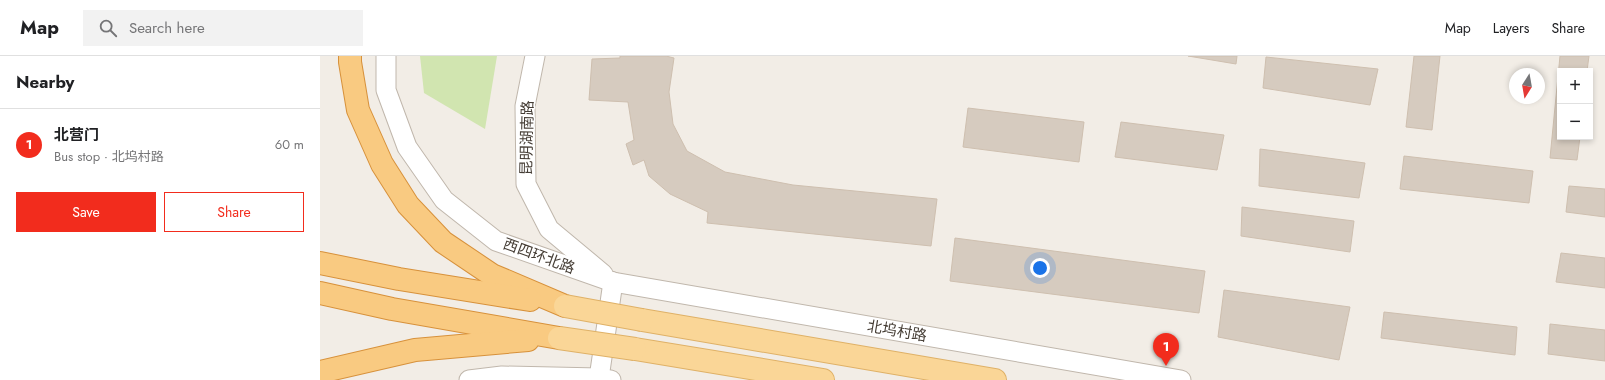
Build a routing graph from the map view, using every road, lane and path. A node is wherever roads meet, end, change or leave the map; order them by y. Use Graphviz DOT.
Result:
graph roads {
  1 [pos="350,56"];
  2 [pos="386,56"];
  3 [pos="535,56"];
  4 [pos="320,263"];
  5 [pos="613,282"];
  6 [pos="320,293"];
  7 [pos="565,306"];
  8 [pos="559,338"];
  9 [pos="320,372"];
  10 [pos="605,379"];
  11 [pos="469,380"];
  12 [pos="823,380"];
  13 [pos="994,380"];
  14 [pos="1181,380"];
  1 -- 7 [label="highway"];
  2 -- 5 [label="street, 西四环北路"];
  3 -- 5 [label="street, 昆明湖南路"];
  4 -- 7 [label="highway"];
  5 -- 10 [label="street"];
  5 -- 14 [label="street, 北坞村路"];
  6 -- 8 [label="highway"];
  7 -- 13 [label="main road, bridge"];
  8 -- 9 [label="highway"];
  8 -- 12 [label="main road, bridge"];
  10 -- 11 [label="street"];
}
